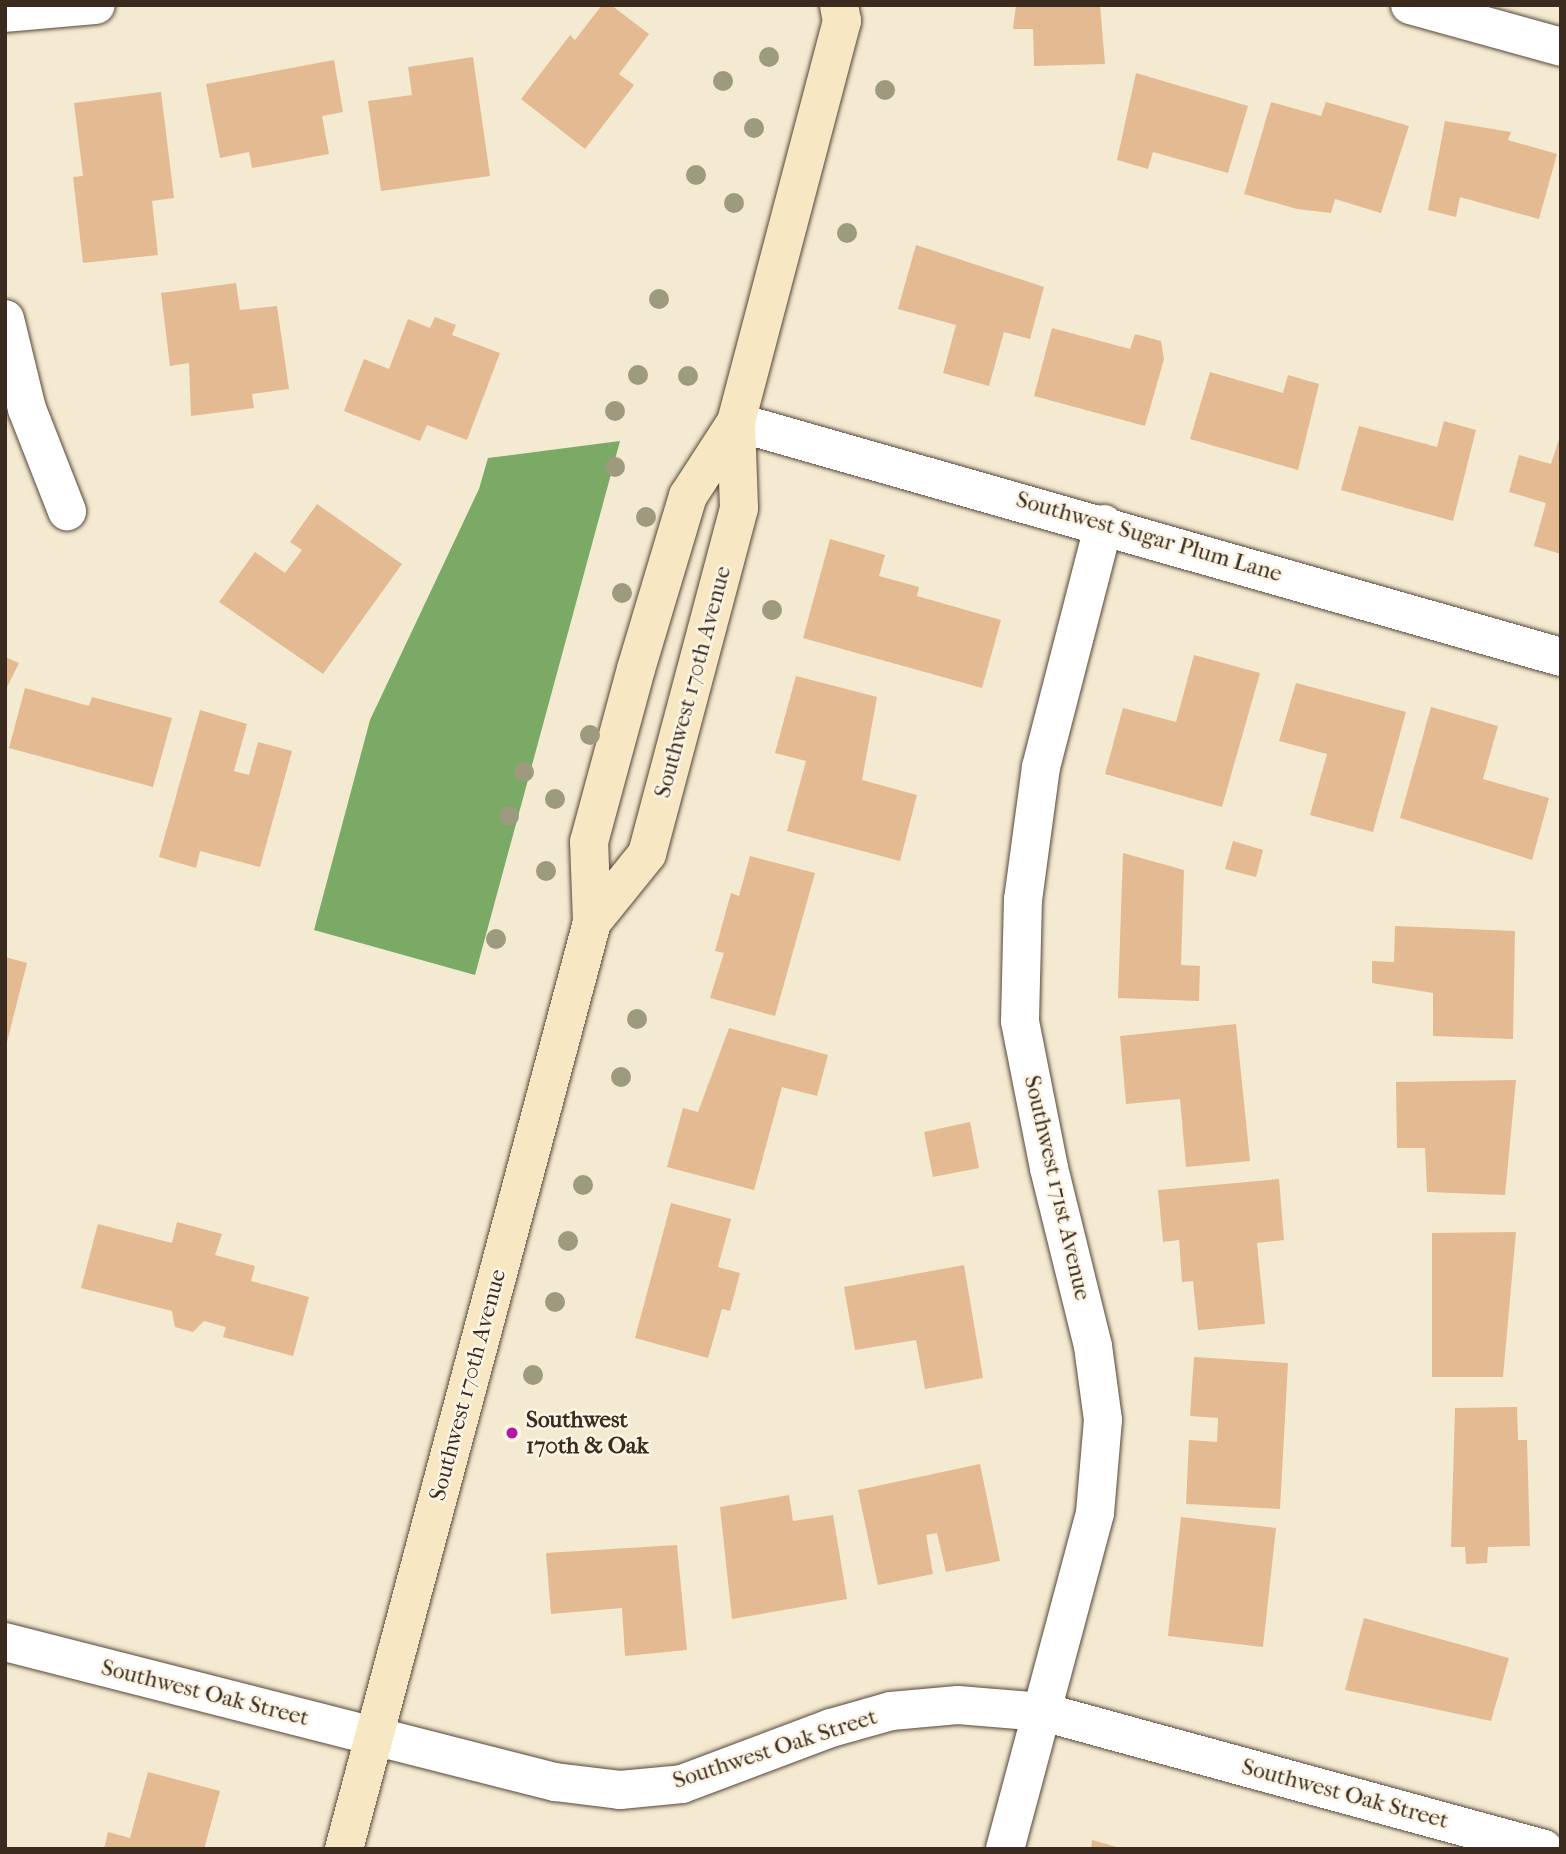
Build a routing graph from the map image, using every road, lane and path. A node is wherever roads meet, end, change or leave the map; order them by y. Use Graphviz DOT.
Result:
graph roads {
  1 [pos="96,5"];
  2 [pos="1410,5"];
  3 [pos="846,11"];
  4 [pos="5,13"];
  5 [pos="1561,47"];
  6 [pos="5,318"];
  7 [pos="736,422"];
  8 [pos="67,511"];
  9 [pos="1104,524"];
  10 [pos="1561,657"];
  11 [pos="592,922"];
  12 [pos="5,1642"];
  13 [pos="1043,1712"];
  14 [pos="374,1736"];
  15 [pos="344,1849"];
  16 [pos="1005,1849"];
  17 [pos="1544,1849"];
  1 -- 4 [label="street"];
  2 -- 5 [label="street"];
  3 -- 7 [label="main road, Southwest 170th Avenue"];
  6 -- 8 [label="street"];
  7 -- 9 [label="street, Southwest Sugar Plum Lane"];
  7 -- 11 [label="main road, Southwest 170th Avenue"];
  7 -- 11 [label="main road, Southwest 170th Avenue"];
  9 -- 10 [label="street, Southwest Sugar Plum Lane"];
  9 -- 13 [label="street, Southwest 171st Avenue"];
  11 -- 14 [label="main road, Southwest 170th Avenue"];
  12 -- 14 [label="street, Southwest Oak Street"];
  13 -- 14 [label="street, Southwest Oak Street"];
  13 -- 16 [label="street, Southwest 171st Avenue"];
  13 -- 17 [label="street, Southwest Oak Street"];
  14 -- 15 [label="main road, Southwest 170th Avenue"];
}
